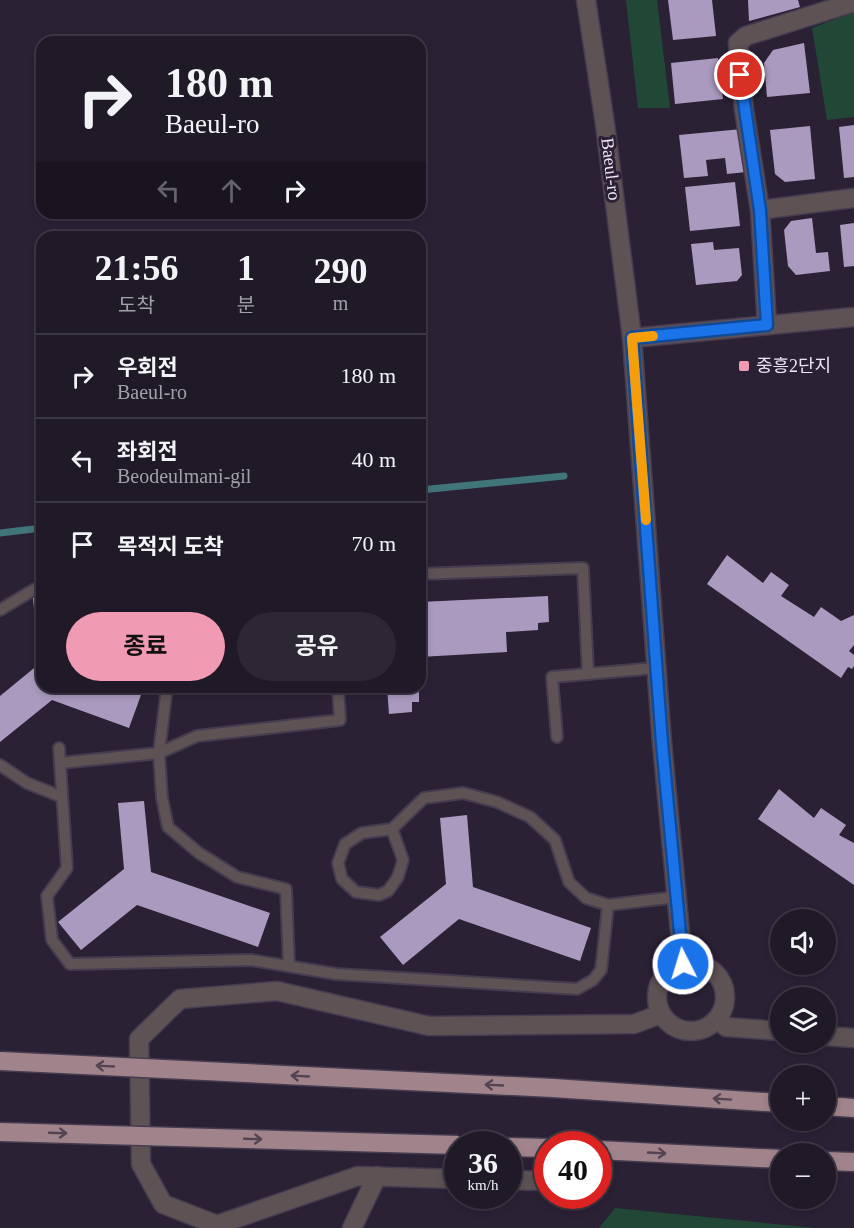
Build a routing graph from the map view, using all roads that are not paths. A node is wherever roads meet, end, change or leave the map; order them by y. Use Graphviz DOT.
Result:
graph roads {
  1 [pos="586,0"];
  2 [pos="854,2"];
  3 [pos="854,198"];
  4 [pos="760,210"];
  5 [pos="854,317"];
  6 [pos="767,325"];
  7 [pos="632,338"];
  8 [pos="426,574"];
  9 [pos="36,589"];
  10 [pos="0,610"];
  11 [pos="656,668"];
  12 [pos="588,674"];
  13 [pos="166,693"];
  14 [pos="338,693"];
  15 [pos="557,737"];
  16 [pos="59,748"];
  17 [pos="159,753"];
  18 [pos="60,763"];
  19 [pos="0,765"];
  20 [pos="62,797"];
  21 [pos="392,829"];
  22 [pos="677,897"];
  23 [pos="608,905"];
  24 [pos="683,964"];
  25 [pos="289,966"];
  26 [pos="661,1014"];
  27 [pos="718,1019"];
  28 [pos="770,1030"];
  29 [pos="836,1037"];
  30 [pos="854,1038"];
  31 [pos="0,1061"];
  32 [pos="770,1102"];
  33 [pos="836,1107"];
  34 [pos="854,1108"];
  35 [pos="0,1132"];
  36 [pos="444,1145"];
  37 [pos="612,1151"];
  38 [pos="770,1159"];
  39 [pos="836,1161"];
  40 [pos="854,1162"];
  41 [pos="377,1176"];
  42 [pos="444,1178"];
  43 [pos="352,1228"];
  1 -- 7 [label="street, Baeul-ro"];
  2 -- 4 [label="street"];
  3 -- 4 [label="street"];
  4 -- 6 [label="street"];
  5 -- 6 [label="street"];
  6 -- 7 [label="street"];
  7 -- 11 [label="street, Baeul-ro"];
  8 -- 12 [label="lane"];
  9 -- 10 [label="lane"];
  11 -- 12 [label="lane"];
  11 -- 22 [label="street, Baeul-ro"];
  12 -- 15 [label="lane"];
  13 -- 17 [label="lane"];
  14 -- 17 [label="lane"];
  16 -- 18 [label="lane"];
  17 -- 18 [label="lane"];
  17 -- 25 [label="lane"];
  18 -- 20 [label="lane"];
  19 -- 20 [label="lane"];
  20 -- 25 [label="lane"];
  21 -- 21 [label="lane"];
  21 -- 23 [label="lane"];
  22 -- 23 [label="lane"];
  22 -- 24 [label="street, Baeul-ro"];
  23 -- 25 [label="lane"];
  24 -- 26 [label="street"];
  24 -- 27 [label="street"];
  26 -- 27 [label="street"];
  26 -- 41 [label="street"];
  27 -- 28 [label="street"];
  29 -- 30 [label="street"];
  32 -- 31 [label="highway, one-way, bridge"];
  33 -- 34 [label="highway"];
  35 -- 36 [label="highway, one-way, bridge"];
  37 -- 38 [label="highway, one-way"];
  39 -- 40 [label="highway"];
  41 -- 42 [label="street"];
  41 -- 43 [label="street"];
}
